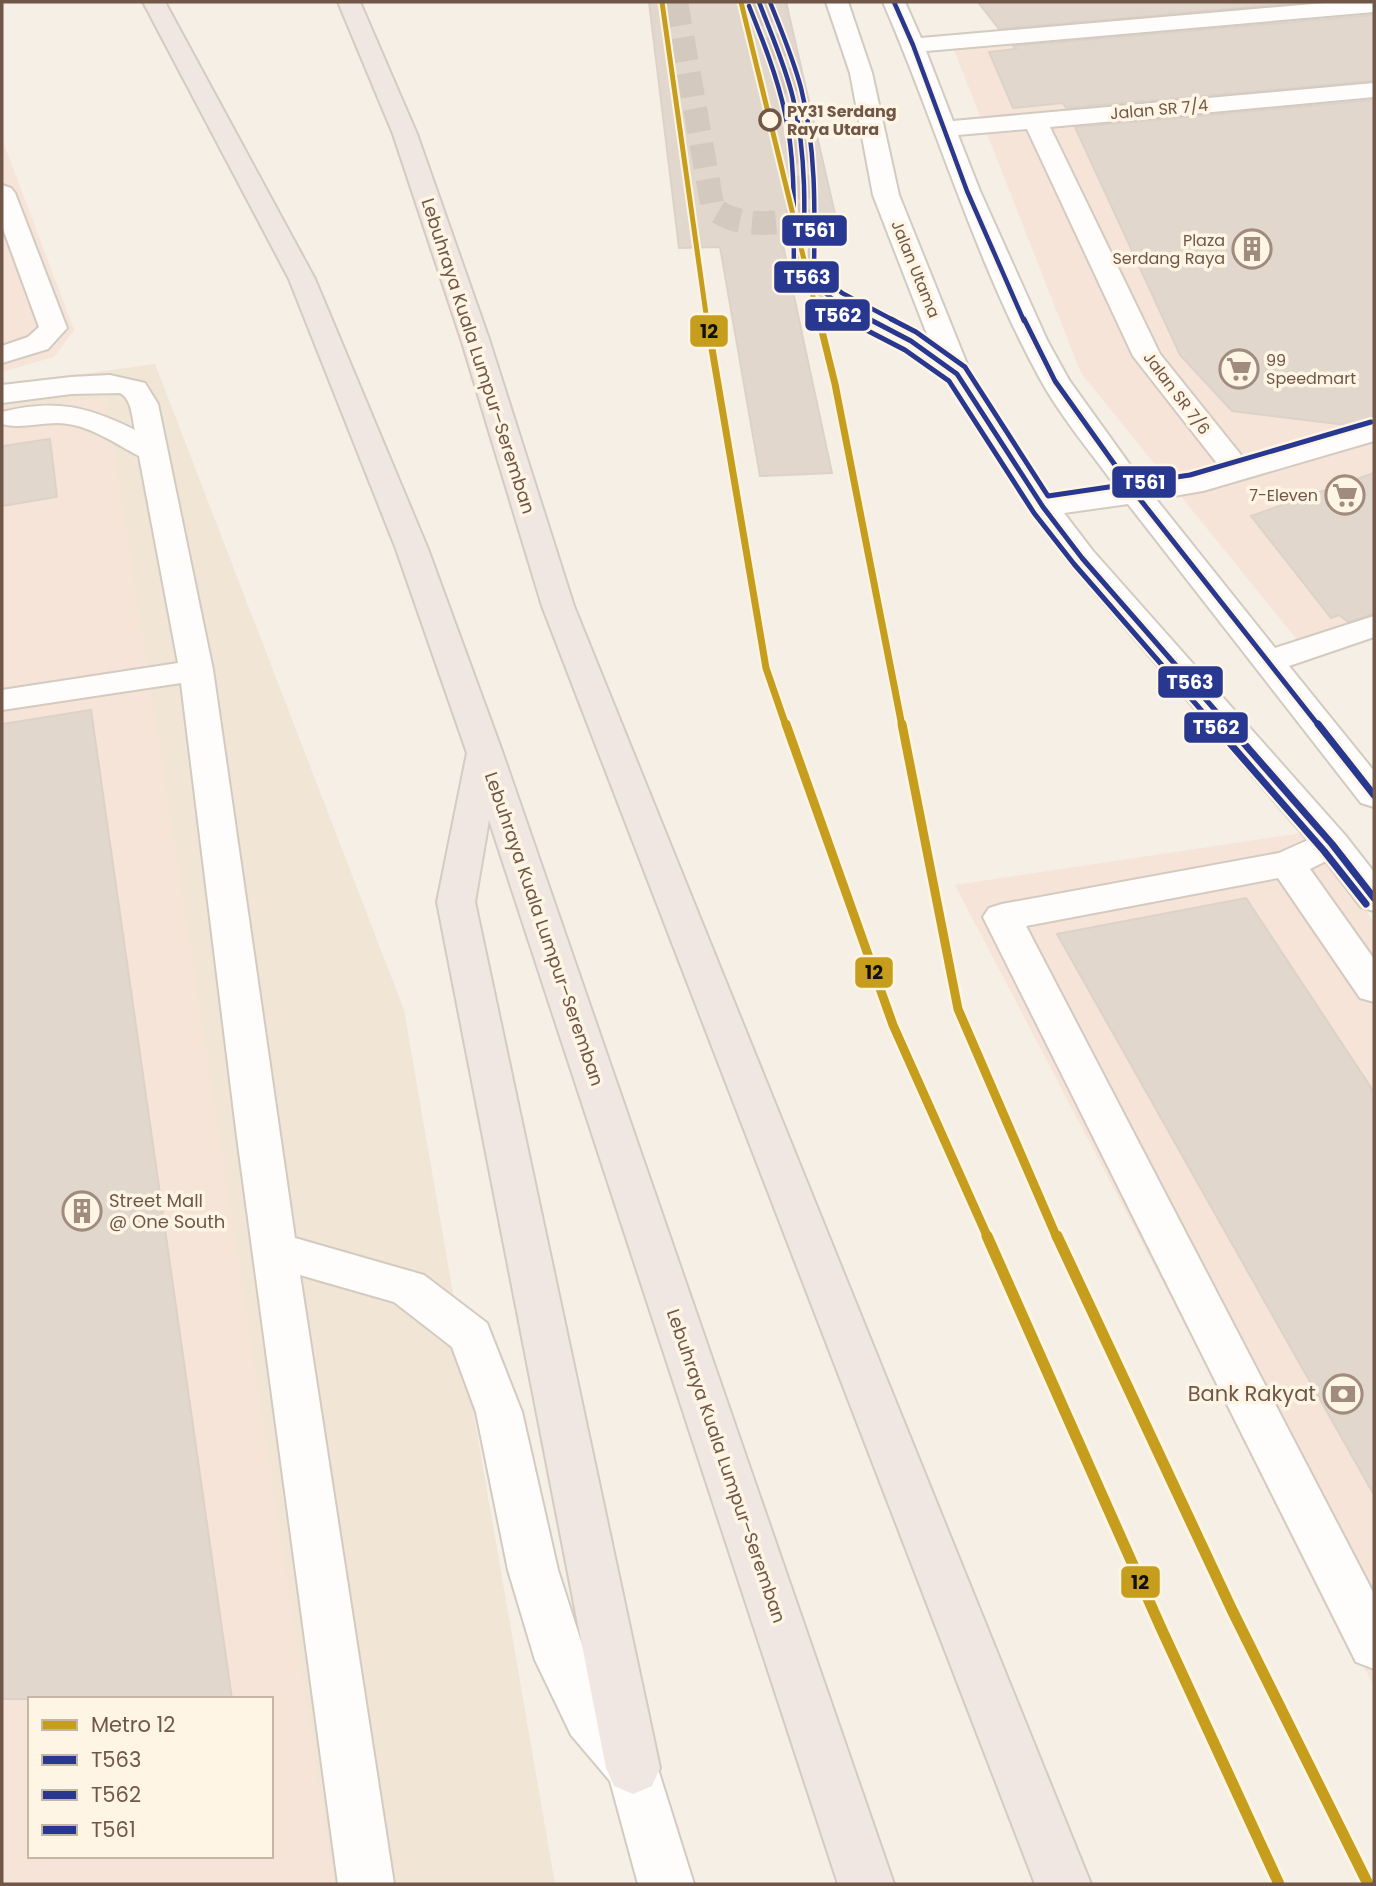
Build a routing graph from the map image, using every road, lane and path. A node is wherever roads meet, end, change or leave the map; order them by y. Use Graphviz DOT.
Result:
graph roads {
  1 [pos="154,2"];
  2 [pos="349,2"];
  3 [pos="837,2"];
  4 [pos="894,2"];
  5 [pos="1374,5"];
  6 [pos="913,45"];
  7 [pos="1374,90"];
  8 [pos="1035,120"];
  9 [pos="944,129"];
  10 [pos="2,193"];
  11 [pos="836,302"];
  12 [pos="2,355"];
  13 [pos="957,374"];
  14 [pos="2,394"];
  15 [pos="2,419"];
  16 [pos="1374,432"];
  17 [pos="152,451"];
  18 [pos="1238,471"];
  19 [pos="1135,493"];
  20 [pos="1043,507"];
  21 [pos="1374,626"];
  22 [pos="1270,661"];
  23 [pos="196,670"];
  24 [pos="2,700"];
  25 [pos="484,751"];
  26 [pos="1374,795"];
  27 [pos="1332,844"];
  28 [pos="1287,863"];
  29 [pos="1374,898"];
  30 [pos="1374,988"];
  31 [pos="274,1250"];
  32 [pos="1374,1645"];
  33 [pos="633,1768"];
  34 [pos="366,1884"];
  35 [pos="666,1884"];
  36 [pos="866,1884"];
  37 [pos="1063,1884"];
  1 -- 25 [label="highway, Lebuhraya Kuala Lumpur–Seremban"];
  2 -- 37 [label="highway, Lebuhraya Kuala Lumpur–Seremban"];
  3 -- 13 [label="street, Jalan Utama"];
  4 -- 6 [label="street"];
  5 -- 6 [label="street"];
  6 -- 9 [label="street"];
  7 -- 8 [label="street, Jalan SR 7/4"];
  8 -- 9 [label="street, Jalan SR 7/4"];
  8 -- 18 [label="street, Jalan SR 7/6"];
  9 -- 19 [label="street"];
  10 -- 12 [label="street"];
  11 -- 13 [label="street"];
  13 -- 20 [label="street, Jalan Utama"];
  14 -- 17 [label="street"];
  15 -- 17 [label="street"];
  16 -- 18 [label="street"];
  17 -- 23 [label="street"];
  18 -- 19 [label="street"];
  19 -- 20 [label="street"];
  19 -- 22 [label="street"];
  20 -- 27 [label="street, Jalan Utama"];
  21 -- 22 [label="street"];
  22 -- 26 [label="street"];
  23 -- 24 [label="street"];
  23 -- 31 [label="street"];
  25 -- 33 [label="highway"];
  25 -- 36 [label="highway, Lebuhraya Kuala Lumpur–Seremban"];
  27 -- 28 [label="street"];
  27 -- 29 [label="street, Jalan Utama"];
  28 -- 30 [label="street"];
  28 -- 32 [label="street"];
  31 -- 33 [label="street"];
  31 -- 34 [label="street"];
  33 -- 35 [label="street"];
}
